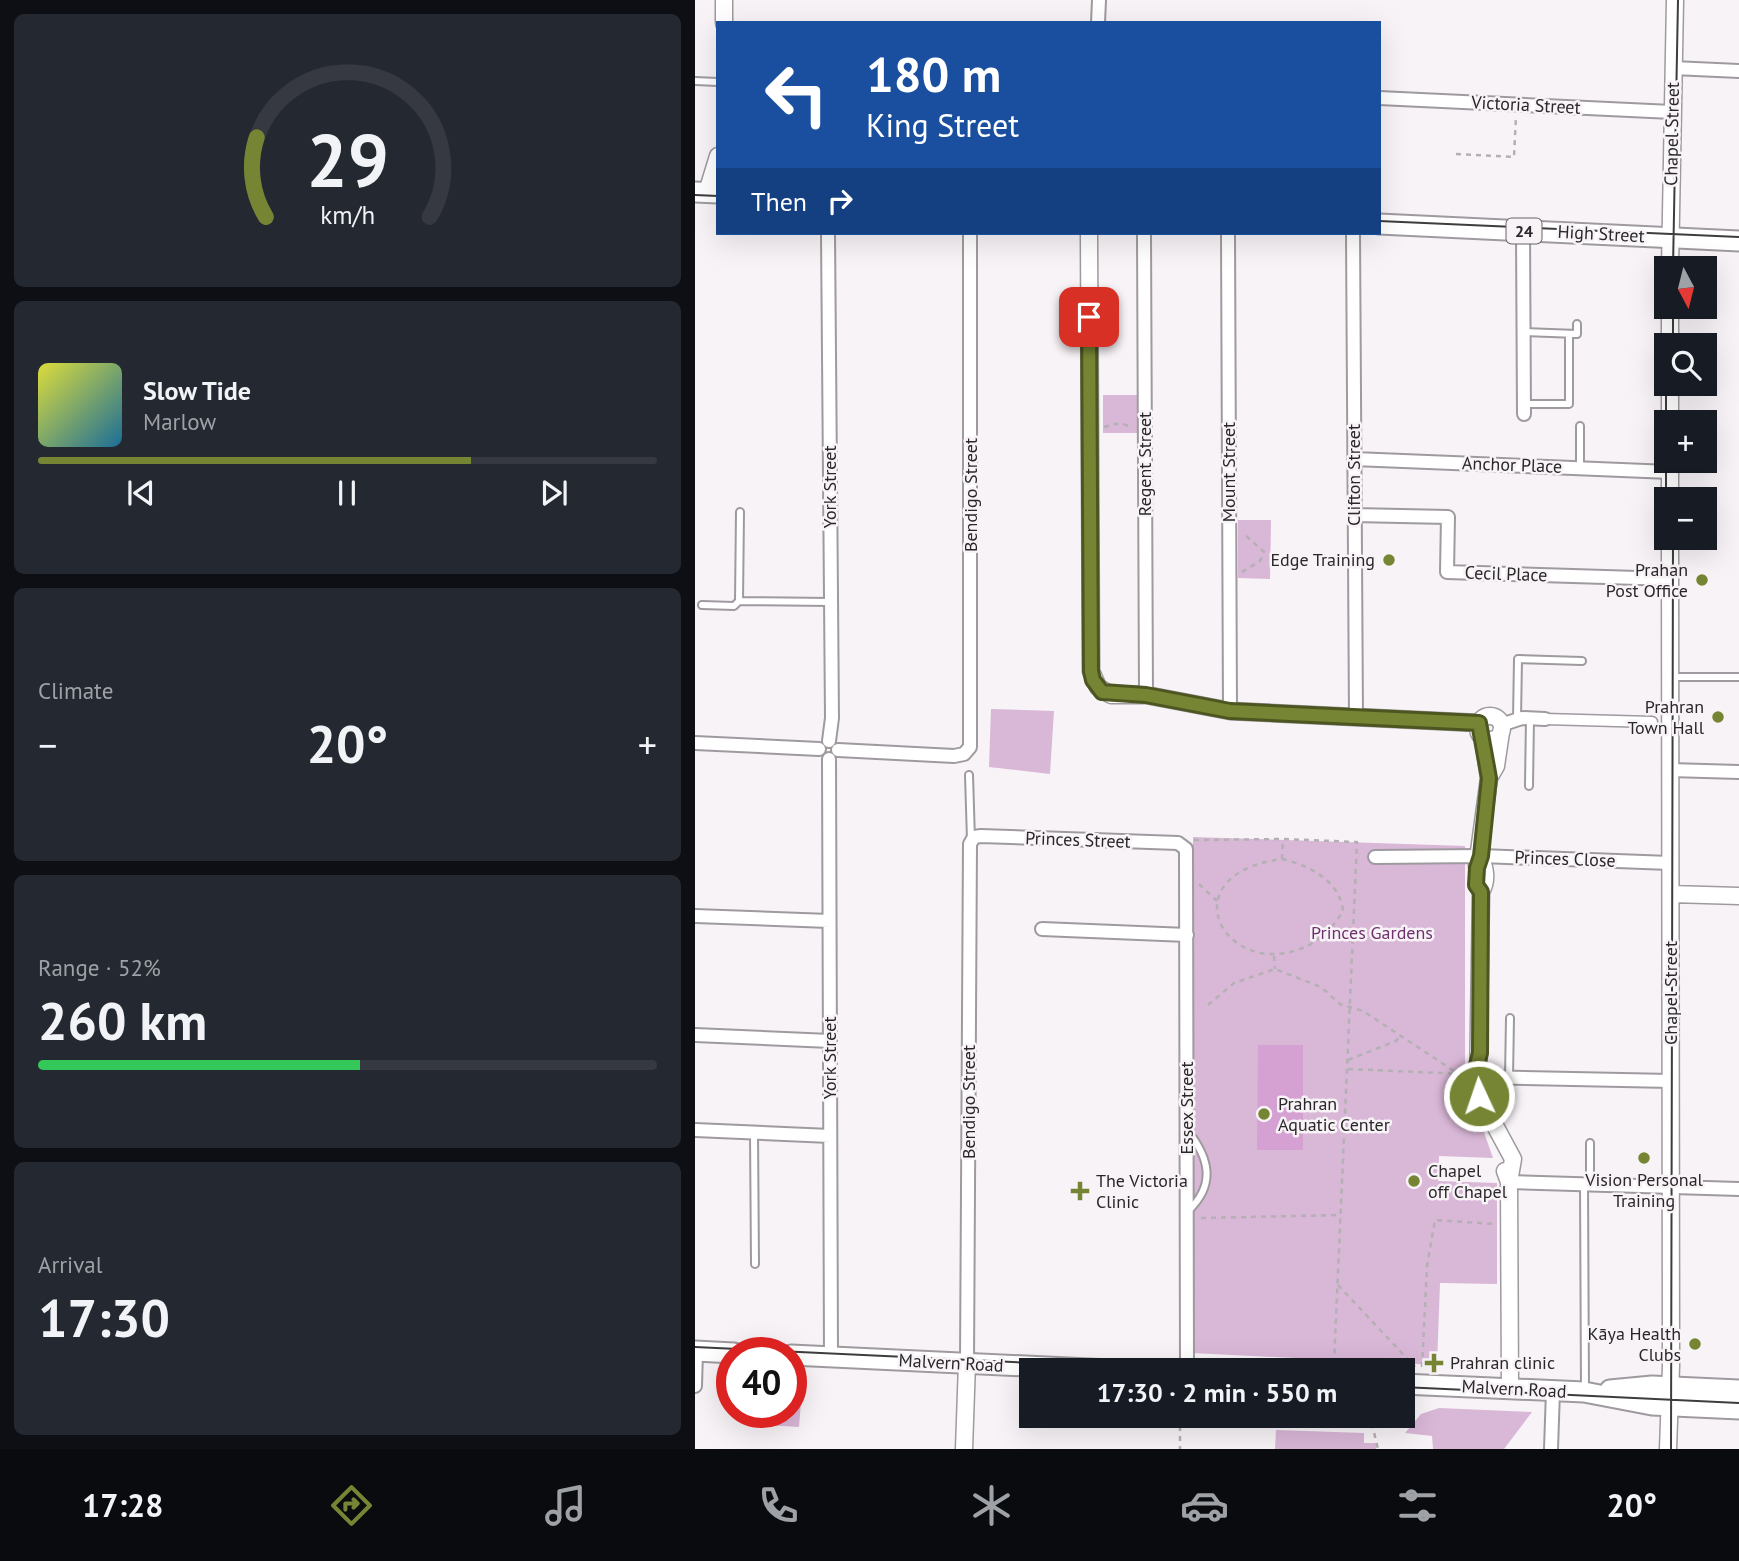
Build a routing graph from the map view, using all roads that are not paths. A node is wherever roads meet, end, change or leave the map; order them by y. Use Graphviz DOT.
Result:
graph roads {
  1 [pos="724,0"];
  2 [pos="1099,0"];
  3 [pos="1675,0"];
  4 [pos="724,21"];
  5 [pos="1098,21"];
  6 [pos="1673,68"];
  7 [pos="1739,71"];
  8 [pos="695,81"];
  9 [pos="716,82"];
  10 [pos="1381,98"];
  11 [pos="1672,112"];
  12 [pos="716,162"];
  13 [pos="706,192"];
  14 [pos="1381,224"];
  15 [pos="1523,231"];
  16 [pos="828,235"];
  17 [pos="970,235"];
  18 [pos="1089,235"];
  19 [pos="1144,235"];
  20 [pos="1228,235"];
  21 [pos="1353,235"];
  22 [pos="1670,238"];
  23 [pos="1739,241"];
  24 [pos="1670,256"];
  25 [pos="1577,324"];
  26 [pos="1523,332"];
  27 [pos="1569,334"];
  28 [pos="1524,409"];
  29 [pos="1580,426"];
  30 [pos="1354,458"];
  31 [pos="1654,466"];
  32 [pos="1580,468"];
  33 [pos="740,512"];
  34 [pos="1354,515"];
  35 [pos="1670,550"];
  36 [pos="1670,579"];
  37 [pos="739,601"];
  38 [pos="830,602"];
  39 [pos="702,605"];
  40 [pos="1582,661"];
  41 [pos="1671,677"];
  42 [pos="1739,677"];
  43 [pos="1146,695"];
  44 [pos="1230,711"];
  45 [pos="1356,718"];
  46 [pos="1545,719"];
  47 [pos="1652,722"];
  48 [pos="1512,724"];
  49 [pos="1481,730"];
  50 [pos="695,743"];
  51 [pos="829,750"];
  52 [pos="1670,770"];
  53 [pos="1739,772"];
  54 [pos="969,775"];
  55 [pos="1489,778"];
  56 [pos="1529,786"];
  57 [pos="971,840"];
  58 [pos="1186,846"];
  59 [pos="1481,856"];
  60 [pos="1375,857"];
  61 [pos="1670,863"];
  62 [pos="1671,894"];
  63 [pos="1739,896"];
  64 [pos="695,916"];
  65 [pos="829,921"];
  66 [pos="1042,929"];
  67 [pos="1187,935"];
  68 [pos="1510,1018"];
  69 [pos="695,1035"];
  70 [pos="830,1041"];
  71 [pos="1478,1076"];
  72 [pos="1509,1077"];
  73 [pos="1671,1081"];
  74 [pos="1187,1129"];
  75 [pos="695,1130"];
  76 [pos="754,1133"];
  77 [pos="830,1136"];
  78 [pos="1590,1143"];
  79 [pos="1509,1182"];
  80 [pos="1587,1184"];
  81 [pos="1670,1187"];
  82 [pos="1739,1189"];
  83 [pos="1191,1215"];
  84 [pos="755,1264"];
  85 [pos="696,1351"];
  86 [pos="716,1352"];
  87 [pos="807,1356"];
  88 [pos="831,1357"];
  89 [pos="1187,1358"];
  90 [pos="967,1363"];
  91 [pos="1019,1366"];
  92 [pos="1415,1385"];
  93 [pos="695,1386"];
  94 [pos="1509,1389"];
  95 [pos="1739,1390"];
  96 [pos="1553,1391"];
  97 [pos="1585,1392"];
  98 [pos="1670,1396"];
  99 [pos="1739,1409"];
  100 [pos="964,1449"];
  101 [pos="1551,1449"];
  102 [pos="1668,1449"];
  1 -- 4 [label="street"];
  2 -- 5 [label="street"];
  3 -- 6 [label="street, Chapel Street"];
  6 -- 7 [label="street"];
  6 -- 11 [label="street, Chapel Street"];
  8 -- 9 [label="lane"];
  10 -- 11 [label="street, Victoria Street"];
  11 -- 22 [label="street, Chapel Street"];
  12 -- 13 [label="street"];
  14 -- 15 [label="main road, High Street / 24"];
  15 -- 22 [label="main road, High Street / 24"];
  15 -- 26 [label="street"];
  16 -- 38 [label="street, York Street"];
  17 -- 51 [label="street, Bendigo Street"];
  18 -- 43 [label="street"];
  19 -- 43 [label="street, Regent Street"];
  20 -- 44 [label="street, Mount Street"];
  21 -- 30 [label="street, Clifton Street"];
  22 -- 23 [label="main road, High Street / 24"];
  22 -- 24 [label="street, Chapel Street"];
  25 -- 27 [label="lane"];
  26 -- 27 [label="lane"];
  26 -- 28 [label="street"];
  27 -- 28 [label="lane"];
  29 -- 32 [label="lane"];
  30 -- 32 [label="street, Anchor Place"];
  30 -- 34 [label="street, Clifton Street"];
  31 -- 32 [label="street, Anchor Place"];
  33 -- 37 [label="lane"];
  34 -- 36 [label="street, Cecil Place"];
  34 -- 45 [label="street, Clifton Street"];
  35 -- 36 [label="street, Chapel Street"];
  36 -- 41 [label="street, Chapel Street"];
  37 -- 38 [label="lane"];
  37 -- 39 [label="lane"];
  38 -- 51 [label="street, York Street"];
  40 -- 48 [label="lane"];
  41 -- 42 [label="lane"];
  41 -- 52 [label="street, Chapel Street"];
  43 -- 44 [label="street"];
  44 -- 45 [label="street"];
  45 -- 49 [label="street"];
  46 -- 47 [label="street"];
  46 -- 48 [label="street"];
  48 -- 49 [label="street"];
  48 -- 55 [label="street"];
  48 -- 56 [label="lane"];
  49 -- 55 [label="street"];
  50 -- 51 [label="street"];
  51 -- 65 [label="street, York Street"];
  52 -- 53 [label="street"];
  52 -- 61 [label="street, Chapel Street"];
  54 -- 57 [label="lane"];
  55 -- 59 [label="street"];
  57 -- 58 [label="street, Princes Street"];
  57 -- 90 [label="street, Bendigo Street"];
  58 -- 67 [label="street, Essex Street"];
  59 -- 60 [label="street, Princes Close"];
  59 -- 61 [label="street, Princes Close"];
  59 -- 71 [label="street"];
  61 -- 62 [label="street, Chapel Street"];
  62 -- 63 [label="street"];
  62 -- 73 [label="street, Chapel Street"];
  64 -- 65 [label="street"];
  65 -- 70 [label="street, York Street"];
  66 -- 67 [label="street"];
  67 -- 74 [label="street, Essex Street"];
  68 -- 72 [label="lane"];
  69 -- 70 [label="street"];
  70 -- 77 [label="street, York Street"];
  71 -- 72 [label="street"];
  71 -- 79 [label="street"];
  72 -- 73 [label="street"];
  73 -- 81 [label="street, Chapel Street"];
  74 -- 83 [label="street, Essex Street"];
  74 -- 83 [label="lane"];
  75 -- 76 [label="street"];
  76 -- 77 [label="street"];
  76 -- 84 [label="lane"];
  77 -- 88 [label="street, York Street"];
  78 -- 80 [label="lane"];
  79 -- 80 [label="street"];
  79 -- 94 [label="street"];
  80 -- 81 [label="street"];
  80 -- 97 [label="lane"];
  81 -- 82 [label="street"];
  81 -- 98 [label="street, Chapel Street"];
  83 -- 89 [label="street, Essex Street"];
  85 -- 86 [label="main road"];
  85 -- 93 [label="street"];
  87 -- 88 [label="main road, Malvern Road"];
  88 -- 90 [label="main road, Malvern Road"];
  90 -- 91 [label="main road, Malvern Road"];
  90 -- 100 [label="street"];
  92 -- 94 [label="main road, Malvern Road"];
  94 -- 96 [label="main road, Malvern Road"];
  95 -- 98 [label="main road"];
  96 -- 97 [label="main road, Malvern Road"];
  96 -- 101 [label="street"];
  97 -- 98 [label="main road, Malvern Road"];
  98 -- 99 [label="main road"];
  98 -- 102 [label="street, Chapel Street"];
}
